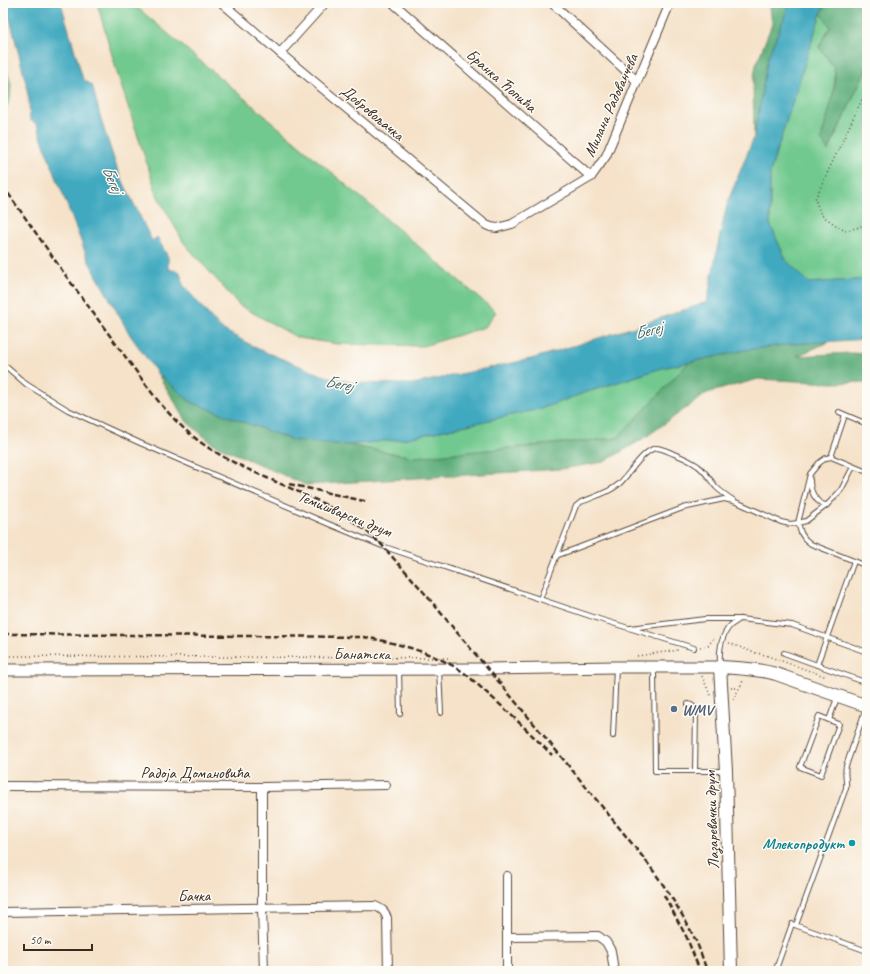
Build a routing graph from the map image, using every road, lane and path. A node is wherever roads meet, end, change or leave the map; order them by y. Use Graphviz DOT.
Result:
graph roads {
  1 [pos="222,3"];
  2 [pos="325,3"];
  3 [pos="393,3"];
  4 [pos="552,3"];
  5 [pos="670,3"];
  6 [pos="280,53"];
  7 [pos="3,78"];
  8 [pos="637,81"];
  9 [pos="867,89"];
  10 [pos="3,100"];
  11 [pos="591,177"];
  12 [pos="867,221"];
  13 [pos="512,224"];
  14 [pos="3,364"];
  15 [pos="839,412"];
  16 [pos="845,415"];
  17 [pos="867,424"];
  18 [pos="832,457"];
  19 [pos="853,467"];
  20 [pos="867,472"];
  21 [pos="810,474"];
  22 [pos="733,501"];
  23 [pos="827,505"];
  24 [pos="798,523"];
  25 [pos="556,556"];
  26 [pos="854,561"];
  27 [pos="867,566"];
  28 [pos="540,599"];
  29 [pos="740,619"];
  30 [pos="628,628"];
  31 [pos="826,637"];
  32 [pos="722,640"];
  33 [pos="694,648"];
  34 [pos="867,652"];
  35 [pos="784,653"];
  36 [pos="3,656"];
  37 [pos="635,656"];
  38 [pos="450,658"];
  39 [pos="817,665"];
  40 [pos="616,667"];
  41 [pos="654,667"];
  42 [pos="720,668"];
  43 [pos="399,669"];
  44 [pos="439,669"];
  45 [pos="3,670"];
  46 [pos="829,677"];
  47 [pos="867,683"];
  48 [pos="838,695"];
  49 [pos="655,704"];
  50 [pos="660,704"];
  51 [pos="688,704"];
  52 [pos="867,706"];
  53 [pos="441,713"];
  54 [pos="400,714"];
  55 [pos="830,720"];
  56 [pos="613,736"];
  57 [pos="695,771"];
  58 [pos="726,771"];
  59 [pos="386,785"];
  60 [pos="3,786"];
  61 [pos="262,786"];
  62 [pos="507,876"];
  63 [pos="262,908"];
  64 [pos="3,912"];
  65 [pos="796,925"];
  66 [pos="508,937"];
  67 [pos="867,951"];
  68 [pos="264,971"];
  69 [pos="388,971"];
  70 [pos="507,971"];
  71 [pos="614,971"];
  72 [pos="731,971"];
  73 [pos="780,971"];
  1 -- 6 [label="street, Добровољачка"];
  2 -- 6 [label="street"];
  3 -- 11 [label="street, Бранка Ћопића"];
  4 -- 8 [label="street"];
  5 -- 8 [label="street, Милана Радованчева"];
  6 -- 13 [label="street, Добровољачка"];
  7 -- 10 [label="path"];
  8 -- 11 [label="street, Милана Радованчева"];
  9 -- 12 [label="path"];
  11 -- 13 [label="street, Милана Радованчева"];
  14 -- 28 [label="lane, Темишварски друм"];
  15 -- 16 [label="lane"];
  16 -- 17 [label="lane"];
  16 -- 18 [label="lane"];
  18 -- 19 [label="lane"];
  18 -- 21 [label="lane"];
  19 -- 20 [label="lane"];
  19 -- 23 [label="lane"];
  21 -- 23 [label="lane"];
  21 -- 24 [label="lane"];
  22 -- 24 [label="lane"];
  22 -- 25 [label="lane"];
  22 -- 25 [label="lane"];
  23 -- 24 [label="lane"];
  24 -- 26 [label="lane"];
  25 -- 28 [label="lane"];
  26 -- 27 [label="lane"];
  26 -- 31 [label="lane"];
  28 -- 30 [label="lane, Темишварски друм"];
  29 -- 30 [label="lane"];
  29 -- 31 [label="lane"];
  29 -- 32 [label="lane"];
  30 -- 33 [label="lane, Темишварски друм"];
  31 -- 34 [label="lane"];
  31 -- 39 [label="lane"];
  32 -- 33 [label="path"];
  32 -- 42 [label="lane"];
  32 -- 46 [label="path"];
  33 -- 37 [label="path"];
  35 -- 39 [label="lane"];
  36 -- 38 [label="path"];
  39 -- 47 [label="lane"];
  40 -- 41 [label="main road, Банатска"];
  40 -- 44 [label="main road, Банатска"];
  40 -- 56 [label="lane"];
  41 -- 42 [label="main road, Банатска"];
  41 -- 49 [label="lane"];
  42 -- 48 [label="main road"];
  42 -- 58 [label="main road, Лазаревачки друм"];
  43 -- 44 [label="main road, Банатска"];
  43 -- 45 [label="main road, Банатска"];
  43 -- 54 [label="lane"];
  44 -- 53 [label="lane"];
  48 -- 52 [label="main road"];
  48 -- 55 [label="lane"];
  49 -- 50 [label="lane"];
  49 -- 57 [label="lane"];
  51 -- 57 [label="lane"];
  52 -- 65 [label="lane"];
  55 -- 55 [label="lane"];
  57 -- 58 [label="lane"];
  58 -- 72 [label="main road, Лазаревачки друм"];
  59 -- 61 [label="street, Радоја Домановића"];
  60 -- 61 [label="street, Радоја Домановића"];
  61 -- 63 [label="street"];
  62 -- 66 [label="street"];
  63 -- 64 [label="street, Бачка"];
  63 -- 68 [label="street"];
  63 -- 69 [label="street, Бачка"];
  65 -- 67 [label="lane"];
  65 -- 73 [label="lane"];
  66 -- 70 [label="street"];
  66 -- 71 [label="street"];
}
